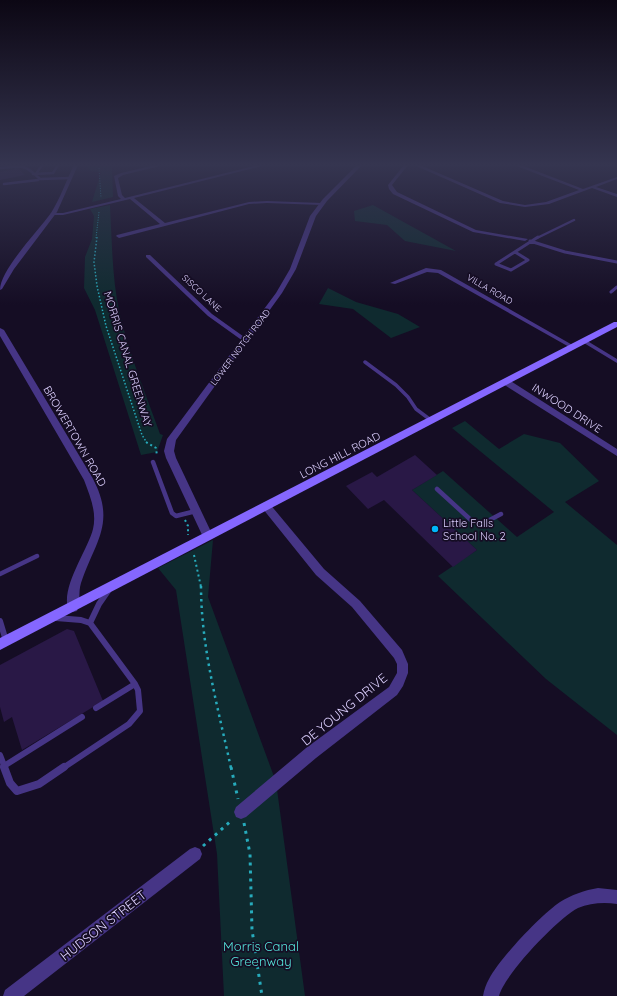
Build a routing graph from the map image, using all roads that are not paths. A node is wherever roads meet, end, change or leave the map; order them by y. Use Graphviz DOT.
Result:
graph roads {
  1 [pos="73,211"];
  2 [pos="147,211"];
  3 [pos="217,211"];
  4 [pos="316,211"];
  5 [pos="434,211"];
  6 [pos="52,214"];
  7 [pos="574,220"];
  8 [pos="164,225"];
  9 [pos="119,236"];
  10 [pos="525,239"];
  11 [pos="531,241"];
  12 [pos="514,252"];
  13 [pos="148,256"];
  14 [pos="617,262"];
  15 [pos="393,283"];
  16 [pos="617,287"];
  17 [pos="0,288"];
  18 [pos="611,292"];
  19 [pos="617,324"];
  20 [pos="0,330"];
  21 [pos="245,340"];
  22 [pos="584,341"];
  23 [pos="573,347"];
  24 [pos="617,361"];
  25 [pos="365,362"];
  26 [pos="506,382"];
  27 [pos="432,421"];
  28 [pos="617,453"];
  29 [pos="156,462"];
  30 [pos="437,489"];
  31 [pos="266,506"];
  32 [pos="196,511"];
  33 [pos="501,514"];
  34 [pos="208,536"];
  35 [pos="37,556"];
  36 [pos="0,574"];
  37 [pos="111,587"];
  38 [pos="73,607"];
  39 [pos="53,617"];
  40 [pos="0,621"];
  41 [pos="90,623"];
  42 [pos="3,643"];
  43 [pos="135,684"];
  44 [pos="96,708"];
  45 [pos="82,717"];
  46 [pos="0,755"];
  47 [pos="4,766"];
  48 [pos="241,812"];
  49 [pos="195,854"];
  50 [pos="617,897"];
  51 [pos="11,996"];
  52 [pos="491,996"];
  1 -- 6 [label="street"];
  2 -- 8 [label="street"];
  3 -- 8 [label="street"];
  4 -- 21 [label="street, LOWER NOTCH ROAD"];
  5 -- 10 [label="street"];
  6 -- 17 [label="street"];
  7 -- 11 [label="lane"];
  8 -- 9 [label="street"];
  10 -- 11 [label="lane"];
  11 -- 12 [label="lane"];
  11 -- 14 [label="lane"];
  12 -- 12 [label="lane"];
  13 -- 21 [label="street, SISCO LANE"];
  15 -- 23 [label="street, VILLA ROAD"];
  16 -- 18 [label="lane"];
  19 -- 22 [label="main road, LONG HILL ROAD"];
  20 -- 38 [label="street, BROWERTOWN ROAD"];
  21 -- 32 [label="street, LOWER NOTCH ROAD"];
  22 -- 23 [label="main road, LONG HILL ROAD"];
  22 -- 24 [label="lane"];
  23 -- 26 [label="main road, LONG HILL ROAD"];
  25 -- 27 [label="lane"];
  26 -- 27 [label="main road, LONG HILL ROAD"];
  26 -- 28 [label="street, INWOOD DRIVE"];
  27 -- 31 [label="main road, LONG HILL ROAD"];
  29 -- 32 [label="lane"];
  30 -- 33 [label="lane"];
  31 -- 34 [label="main road, LONG HILL ROAD"];
  31 -- 48 [label="street, DE YOUNG DRIVE"];
  32 -- 34 [label="street, LOWER NOTCH ROAD"];
  34 -- 37 [label="main road, LONG HILL ROAD"];
  35 -- 36 [label="lane"];
  37 -- 38 [label="main road, LONG HILL ROAD"];
  37 -- 41 [label="lane"];
  38 -- 39 [label="main road, LONG HILL ROAD"];
  39 -- 41 [label="lane"];
  39 -- 42 [label="main road, LONG HILL ROAD"];
  40 -- 42 [label="lane"];
  41 -- 43 [label="lane"];
  43 -- 44 [label="lane"];
  43 -- 47 [label="lane"];
  45 -- 47 [label="lane"];
  46 -- 47 [label="lane"];
  49 -- 51 [label="street, HUDSON STREET"];
  50 -- 52 [label="street"];
}
